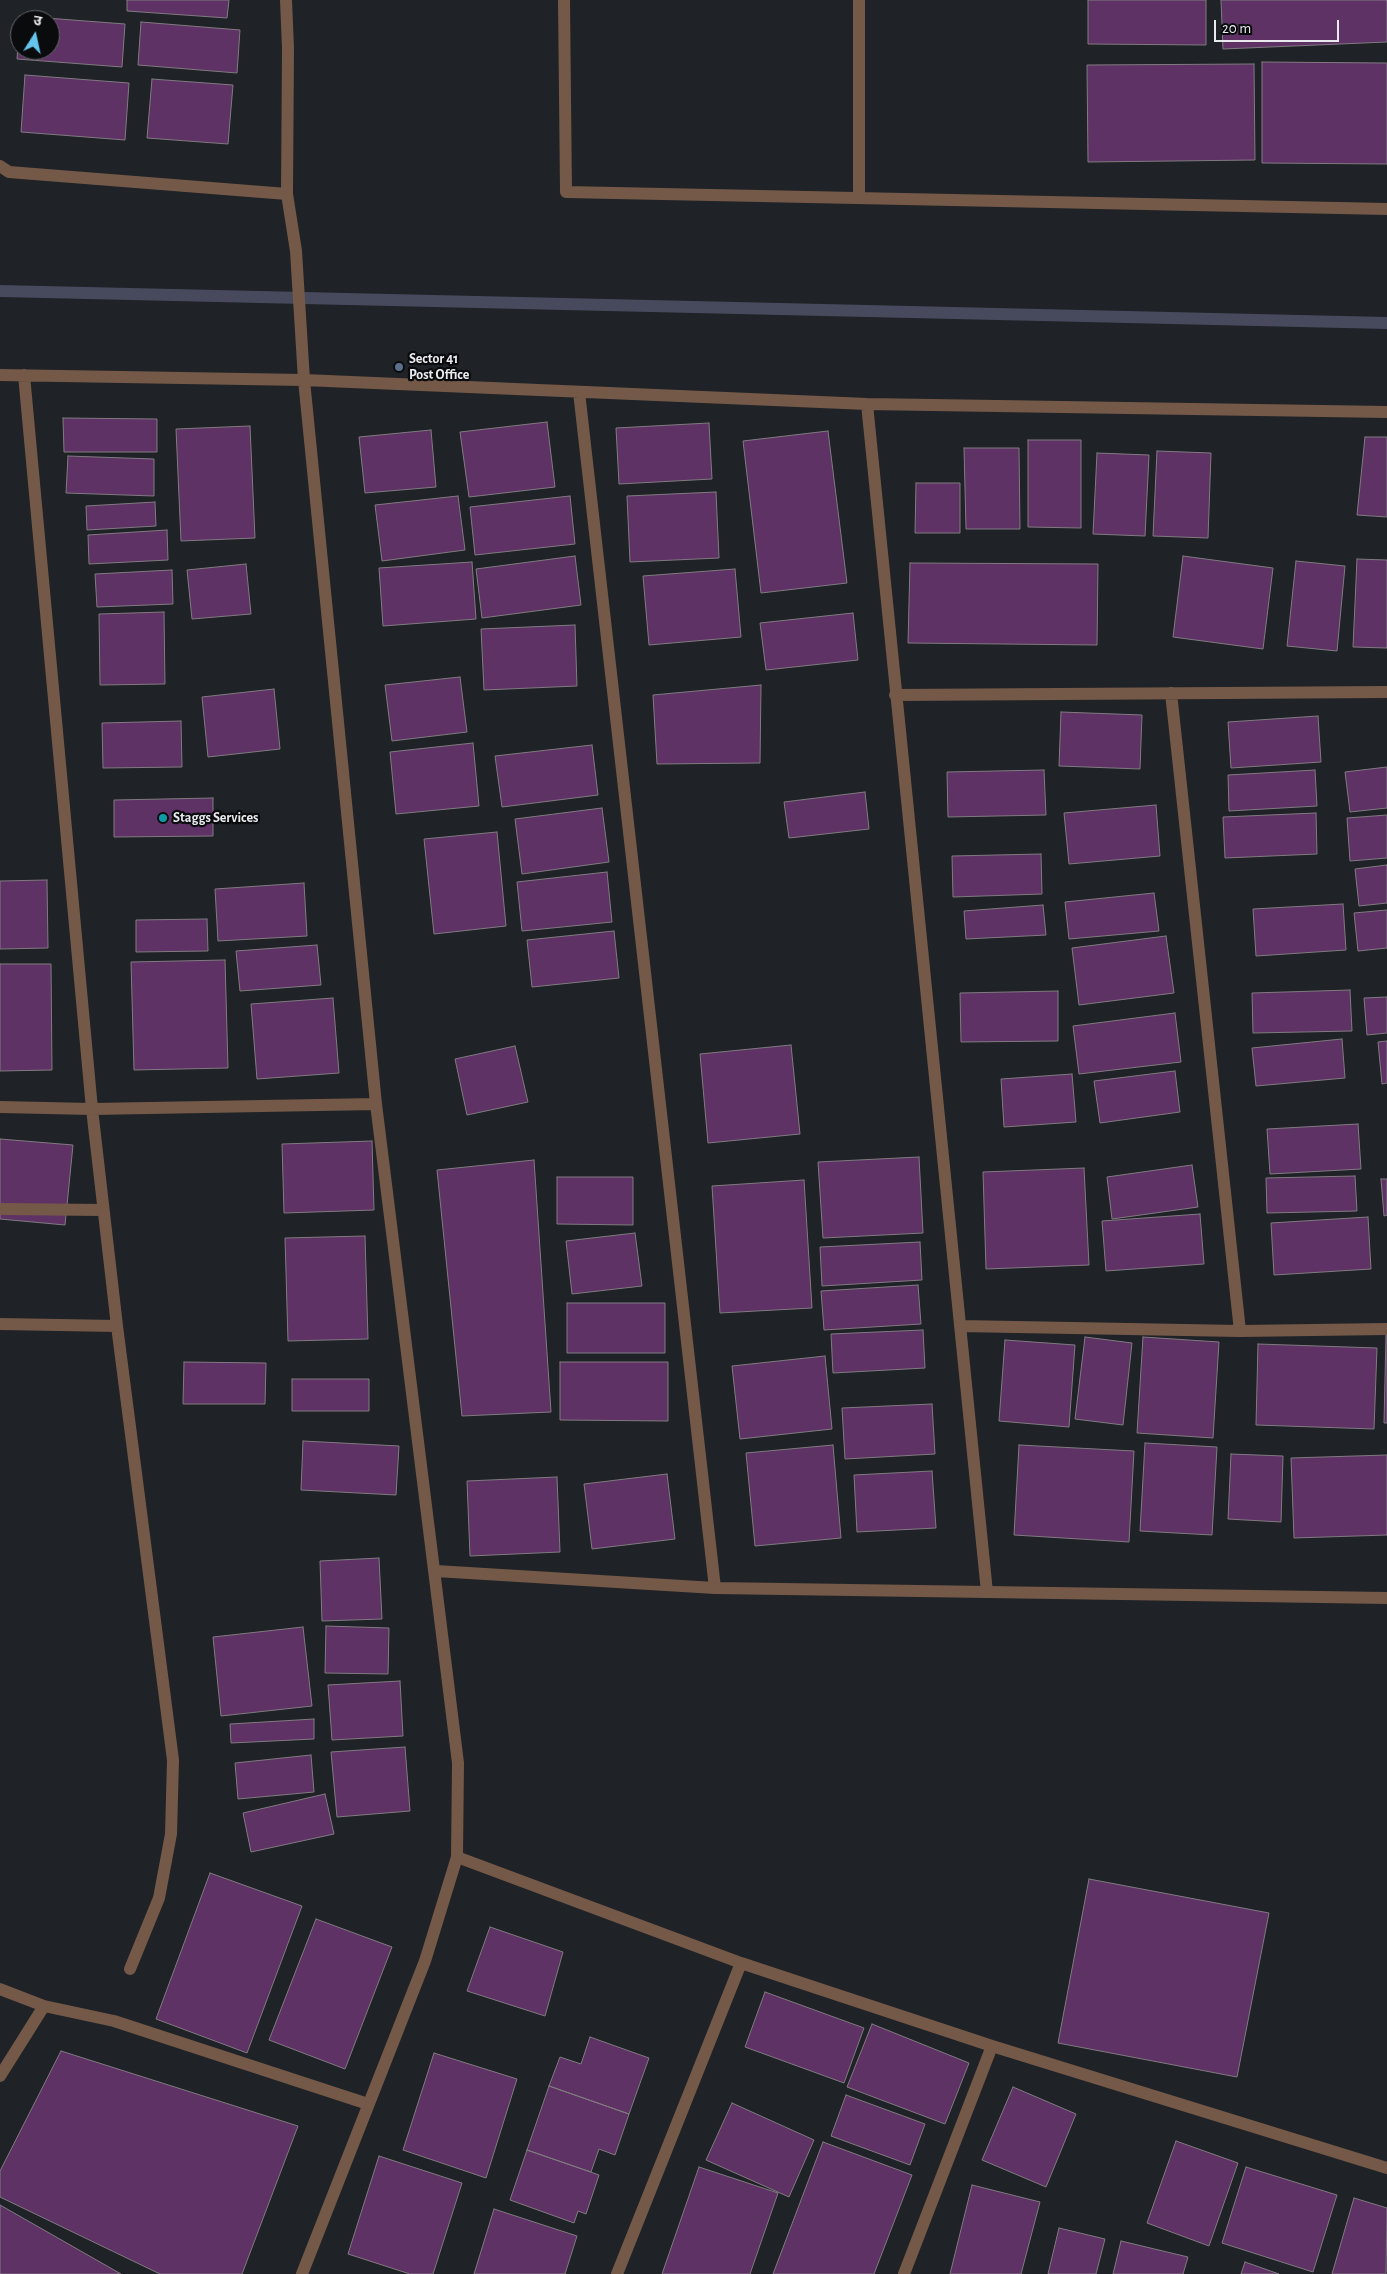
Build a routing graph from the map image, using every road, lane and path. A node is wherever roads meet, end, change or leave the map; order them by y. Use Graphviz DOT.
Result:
graph roads {
  1 [pos="286,0"];
  2 [pos="564,0"];
  3 [pos="859,0"];
  4 [pos="0,166"];
  5 [pos="287,194"];
  6 [pos="859,198"];
  7 [pos="1387,209"];
  8 [pos="0,375"];
  9 [pos="24,375"];
  10 [pos="304,380"];
  11 [pos="579,392"];
  12 [pos="867,404"];
  13 [pos="1387,412"];
  14 [pos="1387,692"];
  15 [pos="1172,694"];
  16 [pos="896,695"];
  17 [pos="376,1104"];
  18 [pos="0,1108"];
  19 [pos="92,1109"];
  20 [pos="0,1209"];
  21 [pos="103,1210"];
  22 [pos="0,1324"];
  23 [pos="116,1326"];
  24 [pos="960,1326"];
  25 [pos="1387,1329"];
  26 [pos="1240,1331"];
  27 [pos="436,1571"];
  28 [pos="715,1588"];
  29 [pos="987,1592"];
  30 [pos="1387,1598"];
  31 [pos="457,1857"];
  32 [pos="741,1963"];
  33 [pos="130,1969"];
  34 [pos="0,1989"];
  35 [pos="44,2006"];
  36 [pos="992,2046"];
  37 [pos="0,2076"];
  38 [pos="368,2104"];
  39 [pos="1387,2168"];
  40 [pos="302,2274"];
  41 [pos="617,2274"];
  42 [pos="904,2274"];
  1 -- 5 [label="street"];
  2 -- 6 [label="street"];
  3 -- 6 [label="street"];
  4 -- 5 [label="street"];
  5 -- 10 [label="street"];
  6 -- 7 [label="street"];
  8 -- 9 [label="street"];
  9 -- 10 [label="street"];
  9 -- 19 [label="street"];
  10 -- 11 [label="street"];
  10 -- 17 [label="street"];
  11 -- 12 [label="street"];
  11 -- 28 [label="street"];
  12 -- 13 [label="street"];
  12 -- 16 [label="street"];
  14 -- 15 [label="street"];
  15 -- 16 [label="street"];
  15 -- 26 [label="street"];
  16 -- 24 [label="street"];
  17 -- 19 [label="street"];
  17 -- 27 [label="street"];
  18 -- 19 [label="street"];
  19 -- 21 [label="street"];
  20 -- 21 [label="street"];
  21 -- 23 [label="street"];
  22 -- 23 [label="street"];
  23 -- 33 [label="street"];
  24 -- 26 [label="street"];
  24 -- 29 [label="street"];
  25 -- 26 [label="street"];
  27 -- 28 [label="street"];
  27 -- 31 [label="street"];
  28 -- 29 [label="street"];
  29 -- 30 [label="street"];
  31 -- 32 [label="street"];
  31 -- 38 [label="street"];
  32 -- 36 [label="street"];
  32 -- 41 [label="street"];
  34 -- 35 [label="street"];
  35 -- 37 [label="street"];
  35 -- 38 [label="street"];
  36 -- 39 [label="street"];
  36 -- 42 [label="street"];
  38 -- 40 [label="street"];
}
